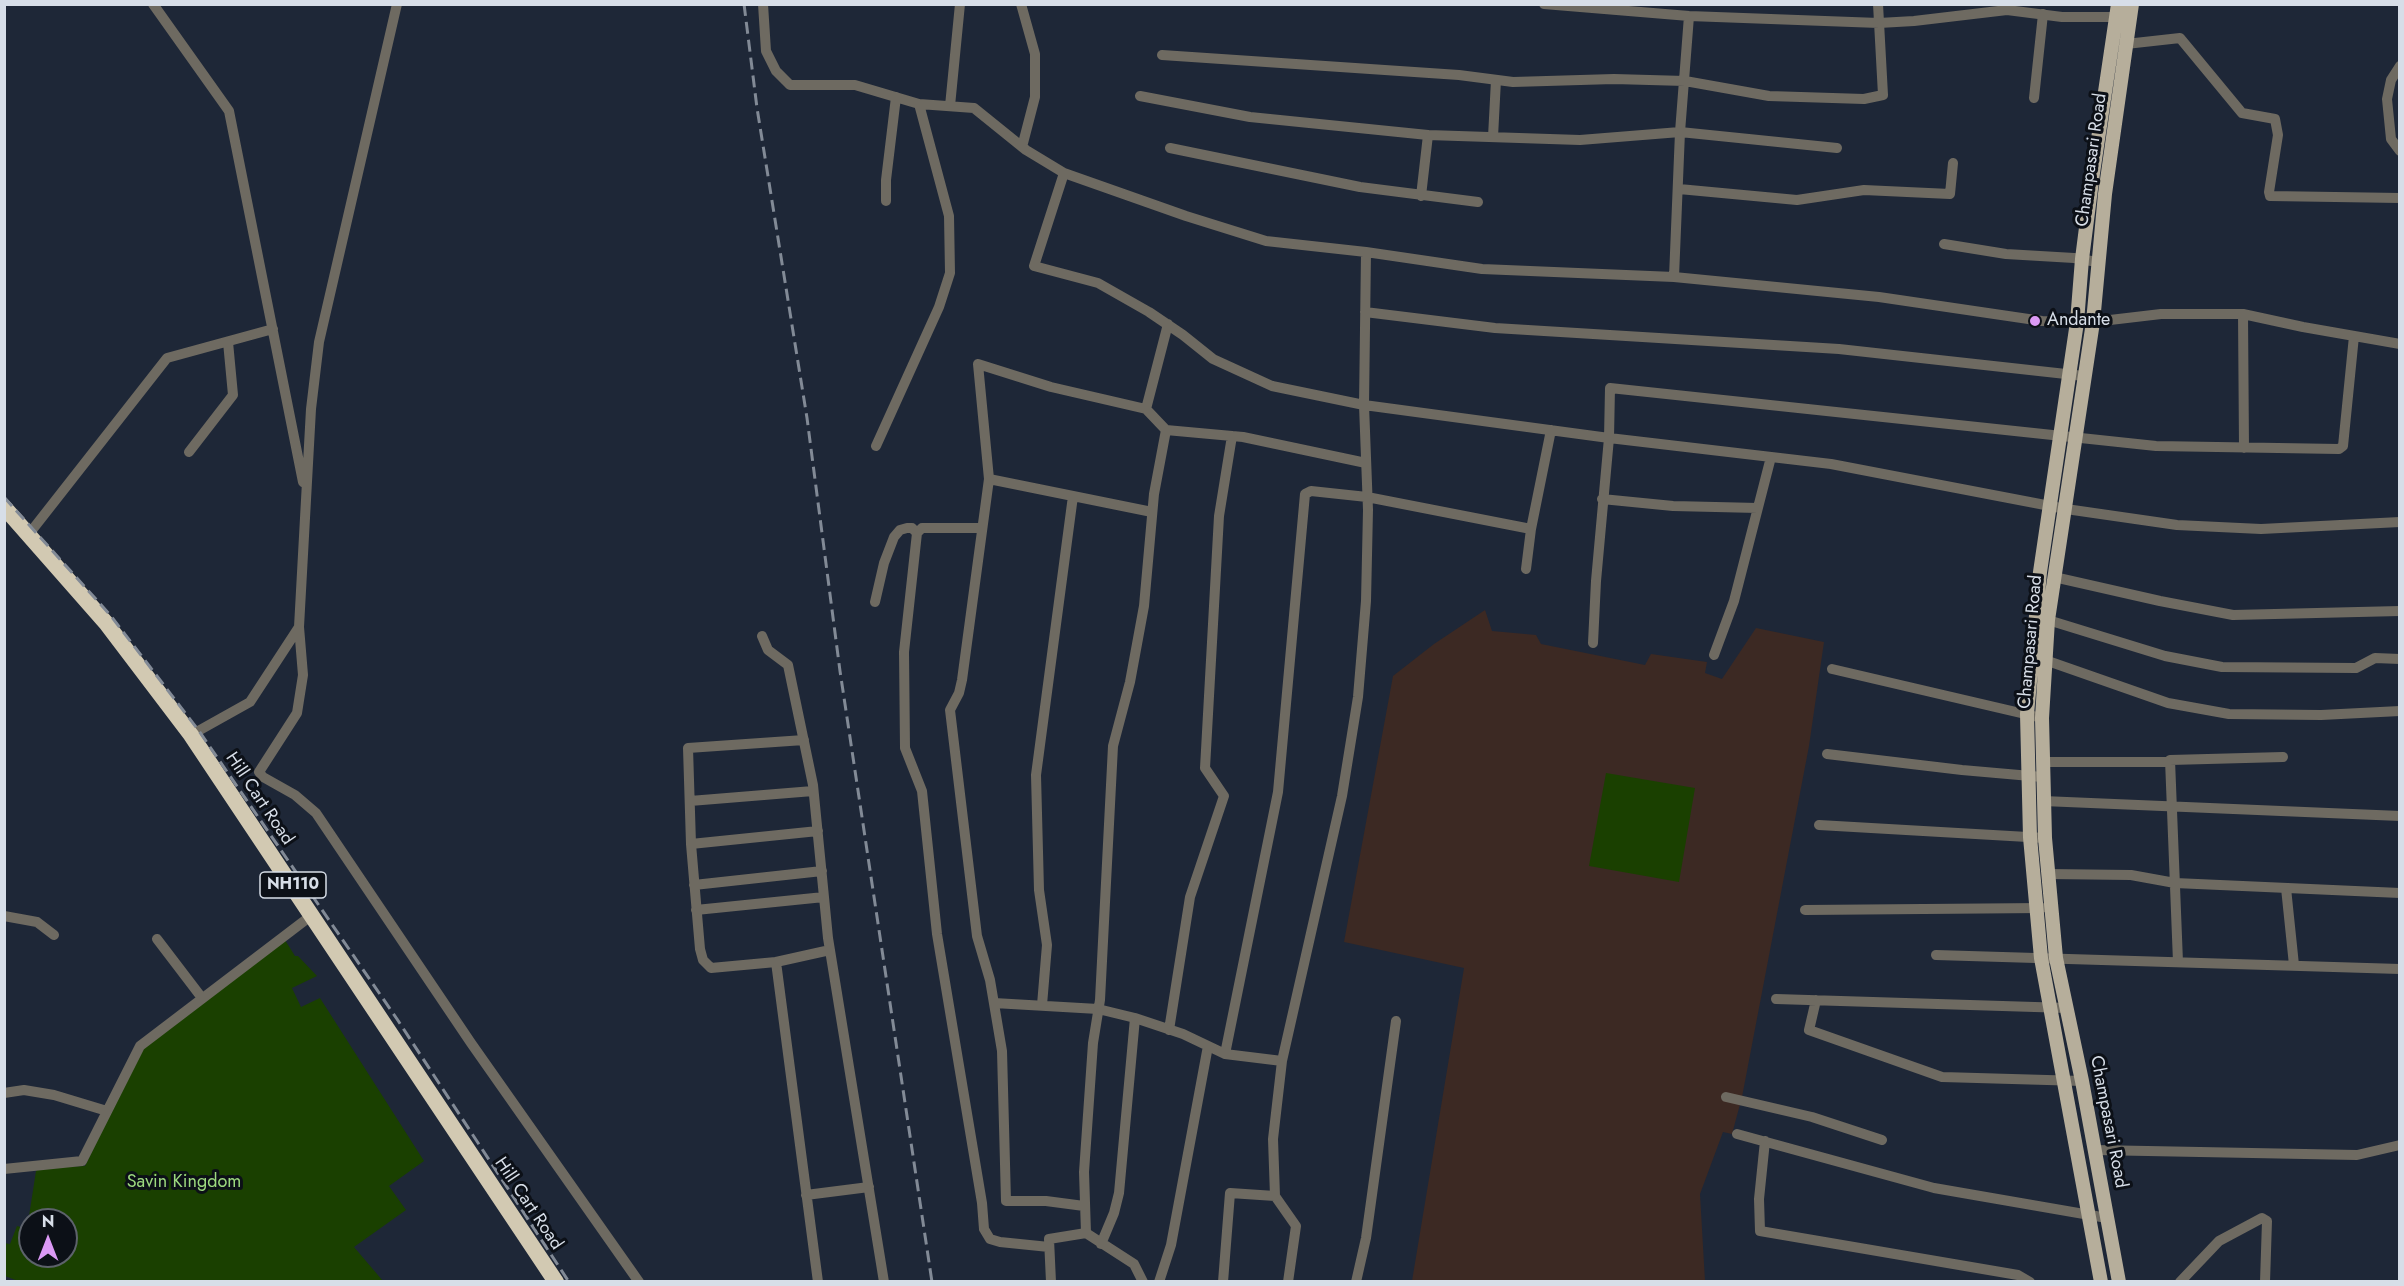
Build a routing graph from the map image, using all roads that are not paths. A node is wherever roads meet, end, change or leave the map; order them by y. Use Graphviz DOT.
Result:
graph roads {
  1 [pos="153,4"];
  2 [pos="396,4"];
  3 [pos="762,4"];
  4 [pos="960,4"];
  5 [pos="1021,4"];
  6 [pos="1544,4"];
  7 [pos="1878,4"];
  8 [pos="1965,9"];
  9 [pos="2124,11"];
  10 [pos="2043,14"];
  11 [pos="1689,16"];
  12 [pos="1879,23"];
  13 [pos="2126,44"];
  14 [pos="1162,55"];
  15 [pos="2400,66"];
  16 [pos="1496,80"];
  17 [pos="1685,81"];
  18 [pos="1140,96"];
  19 [pos="896,97"];
  20 [pos="2034,98"];
  21 [pos="919,104"];
  22 [pos="950,106"];
  23 [pos="1680,132"];
  24 [pos="1428,135"];
  25 [pos="1493,137"];
  26 [pos="1022,147"];
  27 [pos="1170,148"];
  28 [pos="1837,148"];
  29 [pos="2400,151"];
  30 [pos="1953,163"];
  31 [pos="1064,173"];
  32 [pos="1679,189"];
  33 [pos="1421,196"];
  34 [pos="2400,198"];
  35 [pos="886,201"];
  36 [pos="1478,201"];
  37 [pos="1944,244"];
  38 [pos="1366,252"];
  39 [pos="2082,259"];
  40 [pos="2097,262"];
  41 [pos="1674,277"];
  42 [pos="1365,312"];
  43 [pos="2243,314"];
  44 [pos="2077,322"];
  45 [pos="2093,322"];
  46 [pos="1168,324"];
  47 [pos="273,329"];
  48 [pos="2354,336"];
  49 [pos="228,342"];
  50 [pos="2400,344"];
  51 [pos="2077,376"];
  52 [pos="1364,405"];
  53 [pos="1146,409"];
  54 [pos="1166,430"];
  55 [pos="1550,430"];
  56 [pos="1232,436"];
  57 [pos="2068,437"];
  58 [pos="1609,438"];
  59 [pos="876,446"];
  60 [pos="2244,448"];
  61 [pos="189,452"];
  62 [pos="1771,457"];
  63 [pos="1366,463"];
  64 [pos="989,479"];
  65 [pos="1073,496"];
  66 [pos="1367,497"];
  67 [pos="306,499"];
  68 [pos="1602,499"];
  69 [pos="2051,506"];
  70 [pos="4,507"];
  71 [pos="1758,508"];
  72 [pos="2066,509"];
  73 [pos="1152,512"];
  74 [pos="2400,522"];
  75 [pos="982,528"];
  76 [pos="1530,529"];
  77 [pos="918,533"];
  78 [pos="29,534"];
  79 [pos="1526,569"];
  80 [pos="2054,577"];
  81 [pos="875,602"];
  82 [pos="2400,611"];
  83 [pos="2048,620"];
  84 [pos="299,627"];
  85 [pos="762,636"];
  86 [pos="1593,643"];
  87 [pos="1714,655"];
  88 [pos="2400,659"];
  89 [pos="2045,660"];
  90 [pos="1832,669"];
  91 [pos="2400,711"];
  92 [pos="2027,714"];
  93 [pos="2042,718"];
  94 [pos="191,735"];
  95 [pos="804,740"];
  96 [pos="1827,754"];
  97 [pos="2283,757"];
  98 [pos="2042,762"];
  99 [pos="2170,762"];
  100 [pos="2035,776"];
  101 [pos="813,791"];
  102 [pos="690,801"];
  103 [pos="2043,801"];
  104 [pos="2172,807"];
  105 [pos="2400,816"];
  106 [pos="1819,825"];
  107 [pos="818,831"];
  108 [pos="2030,837"];
  109 [pos="2045,838"];
  110 [pos="691,844"];
  111 [pos="822,871"];
  112 [pos="2048,874"];
  113 [pos="2175,883"];
  114 [pos="694,885"];
  115 [pos="2286,888"];
  116 [pos="2400,893"];
  117 [pos="825,897"];
  118 [pos="2043,908"];
  119 [pos="696,910"];
  120 [pos="1805,910"];
  121 [pos="312,915"];
  122 [pos="4,916"];
  123 [pos="54,934"];
  124 [pos="157,939"];
  125 [pos="830,950"];
  126 [pos="1936,955"];
  127 [pos="2041,958"];
  128 [pos="2056,958"];
  129 [pos="776,962"];
  130 [pos="2178,962"];
  131 [pos="2294,965"];
  132 [pos="2400,969"];
  133 [pos="202,998"];
  134 [pos="1776,999"];
  135 [pos="1816,1000"];
  136 [pos="994,1003"];
  137 [pos="1042,1005"];
  138 [pos="2049,1007"];
  139 [pos="2067,1008"];
  140 [pos="1098,1009"];
  141 [pos="1135,1018"];
  142 [pos="1396,1021"];
  143 [pos="1169,1030"];
  144 [pos="1208,1046"];
  145 [pos="1225,1054"];
  146 [pos="1282,1061"];
  147 [pos="2063,1080"];
  148 [pos="2082,1081"];
  149 [pos="4,1093"];
  150 [pos="1726,1097"];
  151 [pos="107,1112"];
  152 [pos="1737,1134"];
  153 [pos="1882,1140"];
  154 [pos="1765,1141"];
  155 [pos="2400,1145"];
  156 [pos="2095,1150"];
  157 [pos="4,1169"];
  158 [pos="869,1187"];
  159 [pos="806,1195"];
  160 [pos="1275,1196"];
  161 [pos="1084,1206"];
  162 [pos="2088,1214"];
  163 [pos="2107,1218"];
  164 [pos="1086,1233"];
  165 [pos="1101,1244"];
  166 [pos="1049,1247"];
  167 [pos="556,1281"];
  168 [pos="639,1281"];
  169 [pos="819,1281"];
  170 [pos="884,1281"];
  171 [pos="1052,1281"];
  172 [pos="1143,1281"];
  173 [pos="1159,1281"];
  174 [pos="1223,1281"];
  175 [pos="1288,1281"];
  176 [pos="1356,1281"];
  177 [pos="2030,1281"];
  178 [pos="2101,1281"];
  179 [pos="2119,1281"];
  180 [pos="2180,1281"];
  181 [pos="2265,1281"];
  1 -- 47 [label="street"];
  2 -- 67 [label="street"];
  3 -- 19 [label="street"];
  4 -- 22 [label="street"];
  5 -- 26 [label="street"];
  6 -- 11 [label="street"];
  7 -- 12 [label="street"];
  8 -- 10 [label="street"];
  8 -- 12 [label="street"];
  9 -- 10 [label="street"];
  9 -- 13 [label="main road, Champasari Road"];
  9 -- 39 [label="main road, Champasari Road"];
  10 -- 20 [label="street"];
  11 -- 12 [label="street"];
  11 -- 17 [label="street"];
  12 -- 17 [label="street"];
  13 -- 34 [label="street"];
  13 -- 40 [label="main road, Champasari Road"];
  14 -- 16 [label="street"];
  15 -- 29 [label="street"];
  16 -- 17 [label="street"];
  16 -- 25 [label="street"];
  17 -- 23 [label="street"];
  18 -- 24 [label="street"];
  19 -- 21 [label="street"];
  19 -- 35 [label="street"];
  21 -- 22 [label="street"];
  21 -- 59 [label="street"];
  22 -- 26 [label="street"];
  23 -- 25 [label="street"];
  23 -- 28 [label="street"];
  23 -- 32 [label="street"];
  24 -- 25 [label="street"];
  24 -- 33 [label="street"];
  26 -- 31 [label="street"];
  27 -- 33 [label="street"];
  30 -- 32 [label="street"];
  31 -- 38 [label="street"];
  31 -- 46 [label="street"];
  32 -- 41 [label="street"];
  33 -- 36 [label="street"];
  37 -- 39 [label="street"];
  38 -- 41 [label="street"];
  38 -- 42 [label="street"];
  39 -- 40 [label="street"];
  39 -- 44 [label="main road, Champasari Road"];
  40 -- 45 [label="main road, Champasari Road"];
  41 -- 44 [label="street"];
  42 -- 51 [label="street"];
  42 -- 52 [label="street"];
  43 -- 45 [label="street"];
  43 -- 48 [label="street"];
  43 -- 60 [label="street"];
  44 -- 45 [label="street"];
  44 -- 51 [label="main road, Champasari Road"];
  45 -- 51 [label="main road, Champasari Road"];
  46 -- 52 [label="street"];
  46 -- 53 [label="street"];
  47 -- 49 [label="street"];
  47 -- 67 [label="street"];
  48 -- 50 [label="street"];
  48 -- 60 [label="street"];
  49 -- 61 [label="street"];
  49 -- 78 [label="street"];
  51 -- 57 [label="main road, Champasari Road"];
  52 -- 55 [label="street"];
  52 -- 63 [label="street"];
  53 -- 54 [label="street"];
  53 -- 64 [label="street"];
  54 -- 56 [label="street"];
  54 -- 73 [label="street"];
  55 -- 58 [label="street"];
  55 -- 76 [label="street"];
  56 -- 63 [label="street"];
  56 -- 143 [label="street"];
  57 -- 58 [label="street"];
  57 -- 60 [label="street"];
  57 -- 69 [label="main road, Champasari Road"];
  57 -- 72 [label="main road, Champasari Road"];
  58 -- 62 [label="street"];
  58 -- 68 [label="street"];
  62 -- 69 [label="street"];
  62 -- 71 [label="street"];
  63 -- 66 [label="street"];
  64 -- 65 [label="street"];
  64 -- 75 [label="street"];
  65 -- 73 [label="street"];
  65 -- 137 [label="street"];
  66 -- 76 [label="street"];
  66 -- 145 [label="street"];
  66 -- 146 [label="street"];
  67 -- 84 [label="street"];
  68 -- 71 [label="street"];
  68 -- 86 [label="street"];
  69 -- 72 [label="street"];
  69 -- 92 [label="main road, Champasari Road"];
  70 -- 78 [label="highway, Hill Cart Road / NH110"];
  71 -- 87 [label="street"];
  72 -- 74 [label="street"];
  72 -- 80 [label="main road, Champasari Road"];
  73 -- 140 [label="street"];
  75 -- 77 [label="street"];
  75 -- 136 [label="street"];
  76 -- 79 [label="street"];
  77 -- 81 [label="street"];
  77 -- 166 [label="street"];
  78 -- 94 [label="highway, Hill Cart Road / NH110"];
  80 -- 82 [label="street"];
  80 -- 83 [label="main road, Champasari Road"];
  83 -- 88 [label="street"];
  83 -- 89 [label="main road, Champasari Road"];
  84 -- 94 [label="street"];
  84 -- 168 [label="street"];
  85 -- 95 [label="street"];
  89 -- 91 [label="street"];
  89 -- 93 [label="main road, Champasari Road"];
  90 -- 92 [label="street"];
  92 -- 93 [label="street"];
  92 -- 100 [label="main road, Champasari Road"];
  93 -- 98 [label="main road, Champasari Road"];
  94 -- 121 [label="highway, Hill Cart Road / NH110"];
  95 -- 101 [label="street"];
  95 -- 102 [label="street"];
  96 -- 100 [label="street"];
  97 -- 99 [label="street"];
  98 -- 99 [label="street"];
  98 -- 100 [label="main road, Champasari Road"];
  99 -- 104 [label="street"];
  100 -- 103 [label="main road, Champasari Road"];
  100 -- 108 [label="main road, Champasari Road"];
  101 -- 102 [label="street"];
  101 -- 107 [label="street"];
  102 -- 110 [label="street"];
  103 -- 104 [label="street"];
  103 -- 109 [label="main road, Champasari Road"];
  104 -- 105 [label="street"];
  104 -- 113 [label="street"];
  106 -- 108 [label="street"];
  107 -- 110 [label="street"];
  107 -- 111 [label="street"];
  108 -- 109 [label="street"];
  108 -- 118 [label="main road, Champasari Road"];
  109 -- 112 [label="main road, Champasari Road"];
  110 -- 114 [label="street"];
  111 -- 114 [label="street"];
  111 -- 117 [label="street"];
  112 -- 113 [label="street"];
  112 -- 118 [label="main road, Champasari Road"];
  113 -- 115 [label="street"];
  113 -- 130 [label="street"];
  114 -- 119 [label="street"];
  115 -- 116 [label="street"];
  115 -- 131 [label="street"];
  117 -- 119 [label="street"];
  117 -- 125 [label="street"];
  118 -- 120 [label="street"];
  118 -- 127 [label="main road, Champasari Road"];
  118 -- 128 [label="main road, Champasari Road"];
  119 -- 129 [label="street"];
  121 -- 133 [label="street"];
  121 -- 167 [label="highway, Hill Cart Road / NH110"];
  122 -- 123 [label="street"];
  124 -- 133 [label="street"];
  125 -- 129 [label="street"];
  125 -- 158 [label="street"];
  126 -- 127 [label="street"];
  127 -- 128 [label="street"];
  127 -- 138 [label="main road, Champasari Road"];
  128 -- 130 [label="street"];
  128 -- 139 [label="main road, Champasari Road"];
  129 -- 159 [label="street"];
  130 -- 131 [label="street"];
  131 -- 132 [label="street"];
  133 -- 151 [label="street"];
  134 -- 135 [label="street"];
  135 -- 138 [label="street"];
  135 -- 147 [label="street"];
  136 -- 137 [label="street"];
  136 -- 161 [label="street"];
  137 -- 140 [label="street"];
  138 -- 139 [label="street"];
  138 -- 147 [label="main road, Champasari Road"];
  139 -- 148 [label="main road, Champasari Road"];
  140 -- 141 [label="street"];
  140 -- 161 [label="street"];
  141 -- 143 [label="street"];
  141 -- 165 [label="street"];
  142 -- 176 [label="street"];
  143 -- 144 [label="street"];
  144 -- 145 [label="street"];
  144 -- 173 [label="street"];
  145 -- 146 [label="street"];
  146 -- 160 [label="street"];
  147 -- 148 [label="street"];
  147 -- 162 [label="main road, Champasari Road"];
  148 -- 156 [label="main road, Champasari Road"];
  149 -- 151 [label="street"];
  150 -- 153 [label="street"];
  151 -- 157 [label="street"];
  152 -- 154 [label="street"];
  154 -- 162 [label="street"];
  154 -- 177 [label="street"];
  155 -- 156 [label="street"];
  156 -- 163 [label="main road, Champasari Road"];
  158 -- 159 [label="street"];
  158 -- 170 [label="street"];
  159 -- 169 [label="street"];
  160 -- 174 [label="street"];
  160 -- 175 [label="street"];
  161 -- 164 [label="street"];
  162 -- 163 [label="street"];
  162 -- 178 [label="main road, Champasari Road"];
  163 -- 179 [label="main road, Champasari Road"];
  164 -- 165 [label="street"];
  164 -- 166 [label="street"];
  165 -- 172 [label="street"];
  166 -- 171 [label="street"];
  180 -- 181 [label="street"];
}
